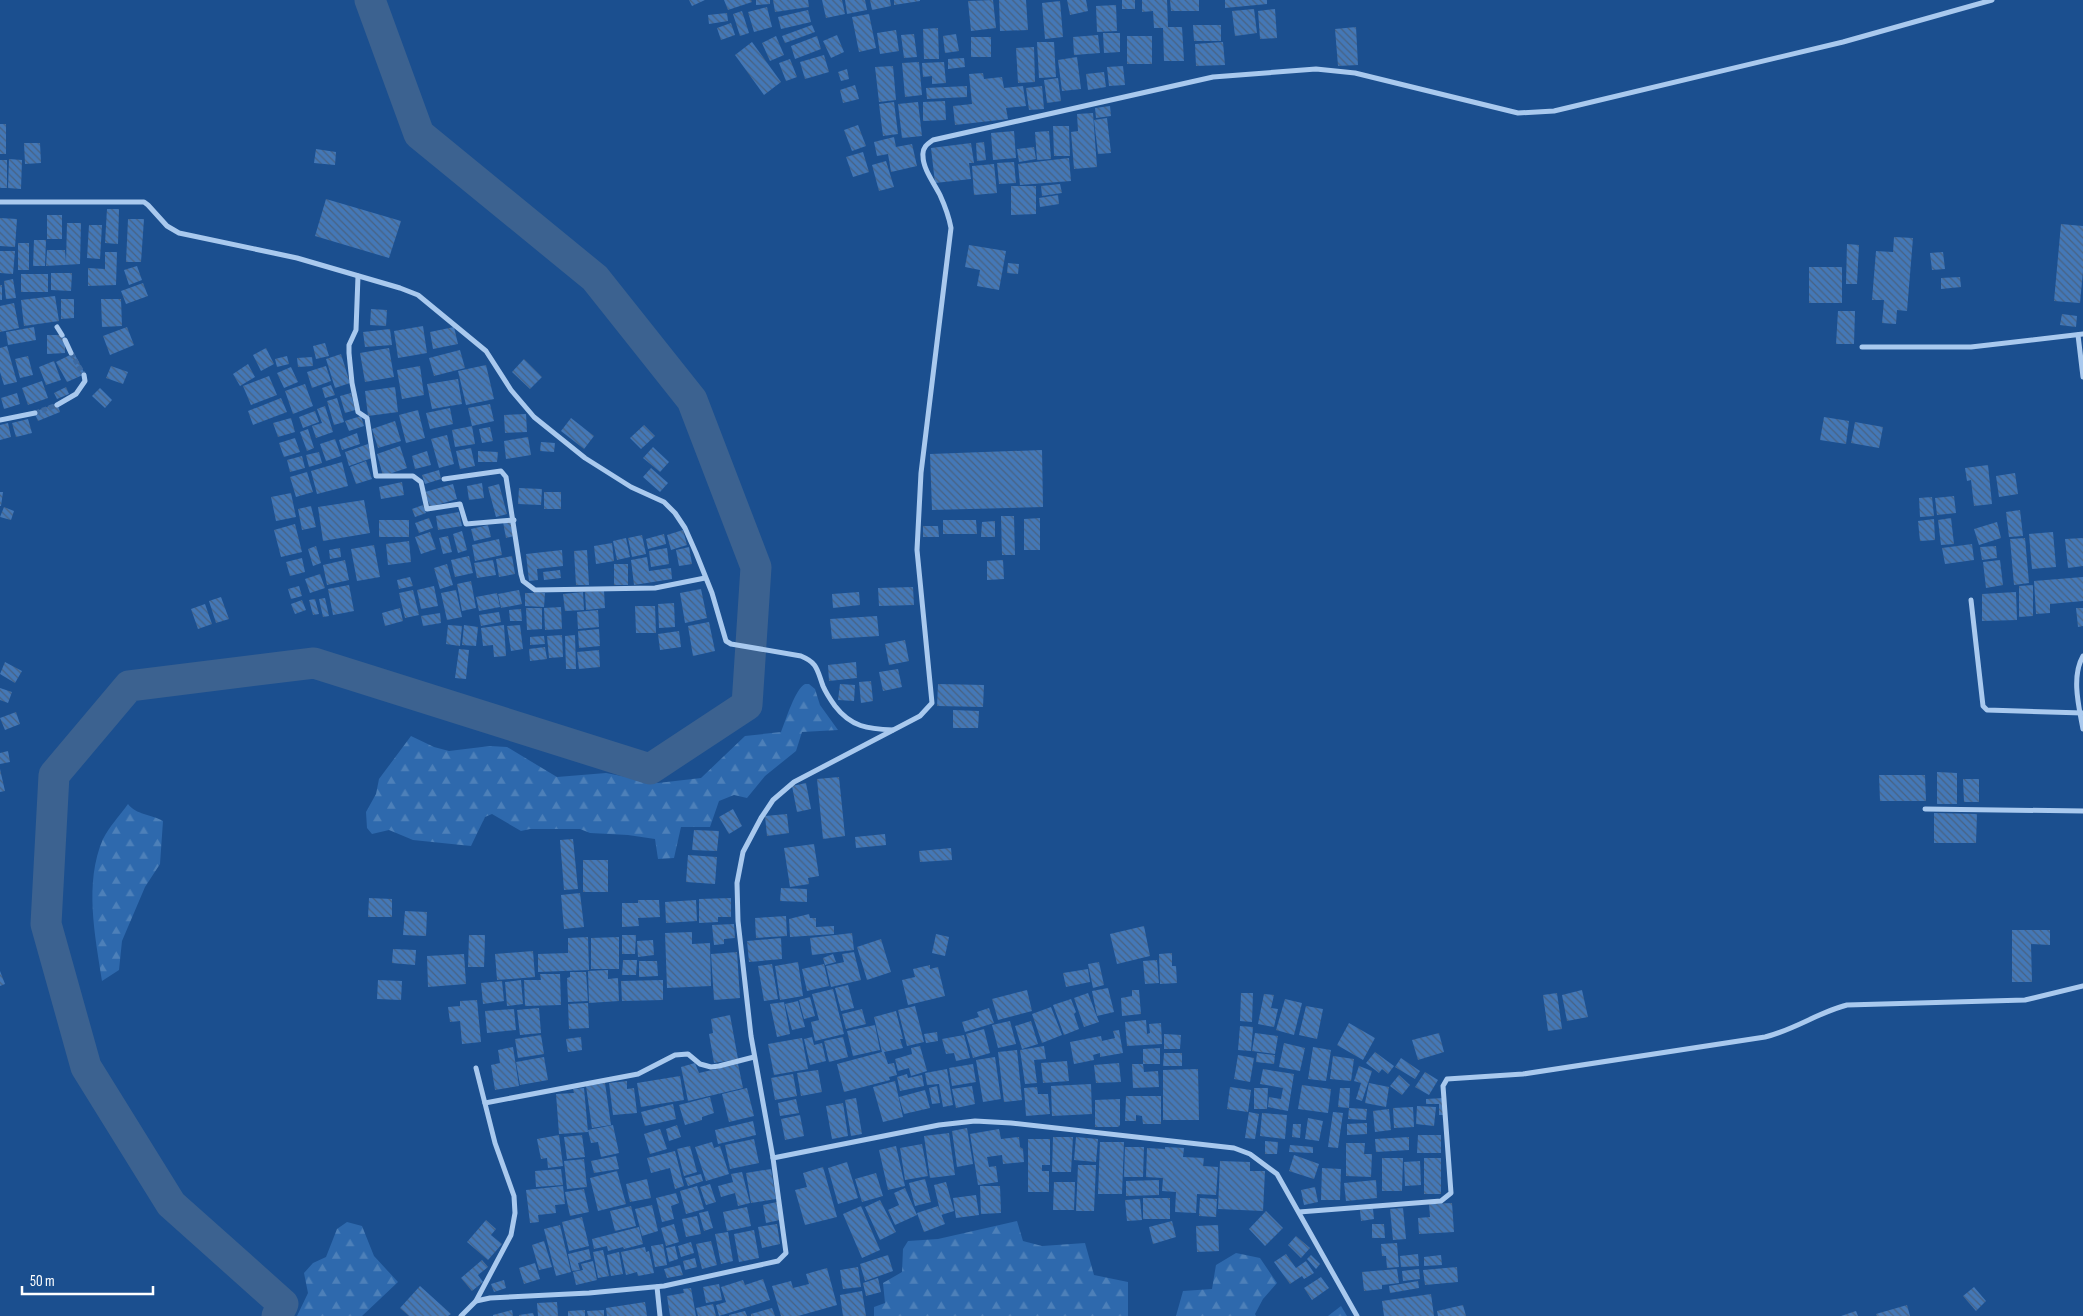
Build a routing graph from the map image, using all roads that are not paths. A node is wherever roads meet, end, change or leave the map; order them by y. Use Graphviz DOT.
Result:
graph roads {
  1 [pos="1992,0"];
  2 [pos="0,202"];
  3 [pos="358,276"];
  4 [pos="57,327"];
  5 [pos="2080,335"];
  6 [pos="1862,347"];
  7 [pos="72,353"];
  8 [pos="84,374"];
  9 [pos="2083,377"];
  10 [pos="57,405"];
  11 [pos="35,413"];
  12 [pos="0,420"];
  13 [pos="444,478"];
  14 [pos="514,520"];
  15 [pos="705,578"];
  16 [pos="1971,600"];
  17 [pos="2083,656"];
  18 [pos="2081,695"];
  19 [pos="2082,713"];
  20 [pos="2083,729"];
  21 [pos="894,730"];
  22 [pos="1925,809"];
  23 [pos="2083,811"];
  24 [pos="2083,986"];
  25 [pos="754,1057"];
  26 [pos="476,1068"];
  27 [pos="485,1103"];
  28 [pos="773,1158"];
  29 [pos="1299,1212"];
  30 [pos="657,1287"];
  31 [pos="476,1302"];
  32 [pos="462,1316"];
  33 [pos="660,1316"];
  34 [pos="1356,1316"];
  1 -- 21 [label="street"];
  2 -- 3 [label="street"];
  3 -- 14 [label="street"];
  3 -- 15 [label="street"];
  4 -- 7 [label="street"];
  5 -- 6 [label="street"];
  5 -- 9 [label="street"];
  8 -- 10 [label="street"];
  11 -- 12 [label="street"];
  13 -- 14 [label="street"];
  14 -- 15 [label="street"];
  15 -- 21 [label="street"];
  16 -- 19 [label="street"];
  17 -- 18 [label="street"];
  18 -- 19 [label="street"];
  19 -- 20 [label="street"];
  21 -- 25 [label="street"];
  22 -- 23 [label="street"];
  24 -- 29 [label="street"];
  25 -- 27 [label="street"];
  25 -- 28 [label="street"];
  26 -- 27 [label="street"];
  27 -- 31 [label="street"];
  28 -- 29 [label="street"];
  28 -- 30 [label="street"];
  29 -- 34 [label="street"];
  30 -- 31 [label="street"];
  30 -- 33 [label="street"];
  31 -- 32 [label="street"];
}
